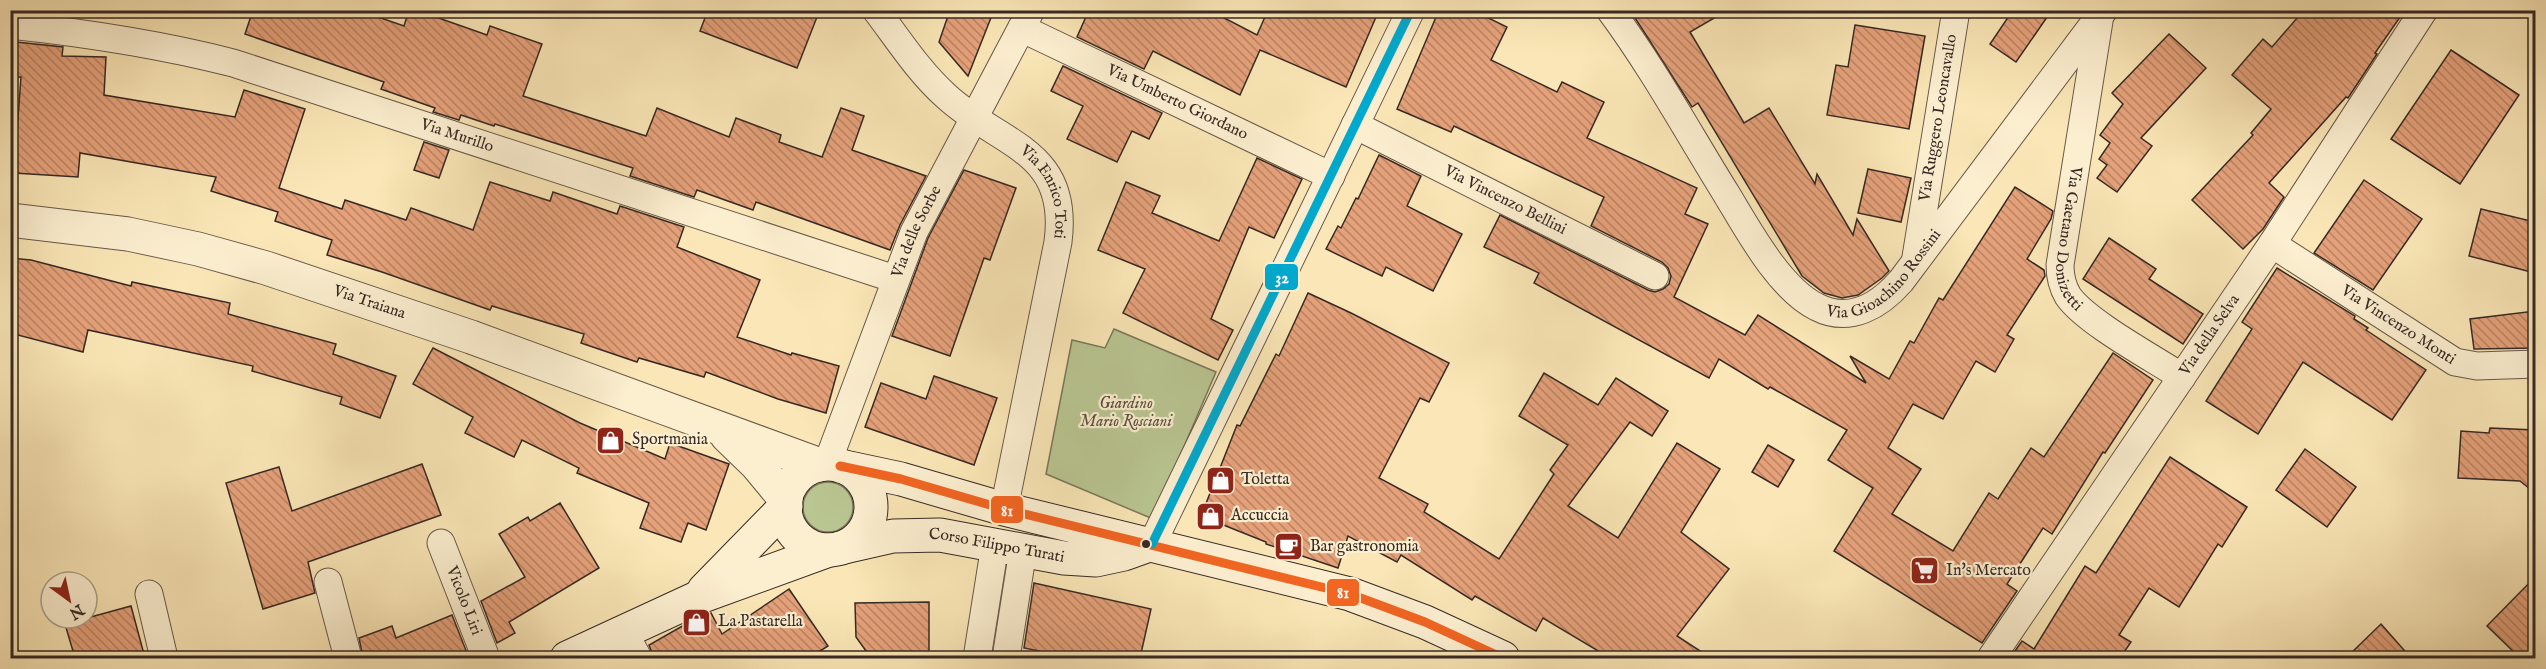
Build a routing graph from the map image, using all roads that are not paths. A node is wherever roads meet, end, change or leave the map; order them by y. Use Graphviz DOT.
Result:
graph roads {
  1 [pos="876,10"];
  2 [pos="1411,10"];
  3 [pos="1610,10"];
  4 [pos="1956,10"];
  5 [pos="2424,10"];
  6 [pos="2102,14"];
  7 [pos="1027,20"];
  8 [pos="10,25"];
  9 [pos="975,118"];
  10 [pos="1355,125"];
  11 [pos="1331,176"];
  12 [pos="10,219"];
  13 [pos="2272,244"];
  14 [pos="1916,261"];
  15 [pos="1654,276"];
  16 [pos="895,279"];
  17 [pos="2535,364"];
  18 [pos="2182,377"];
  19 [pos="717,427"];
  20 [pos="829,465"];
  21 [pos="786,503"];
  22 [pos="1016,512"];
  23 [pos="441,543"];
  24 [pos="1152,544"];
  25 [pos="1009,548"];
  26 [pos="834,549"];
  27 [pos="328,582"];
  28 [pos="149,594"];
  29 [pos="696,598"];
  30 [pos="631,645"];
  31 [pos="164,658"];
  32 [pos="348,658"];
  33 [pos="486,658"];
  34 [pos="567,658"];
  35 [pos="977,658"];
  36 [pos="1006,658"];
  37 [pos="1503,658"];
  38 [pos="1991,658"];
  1 -- 9 [label="street, Via Enrico Toti"];
  2 -- 10 [label="street"];
  3 -- 14 [label="street, Via Gioachino Rossini"];
  4 -- 14 [label="street, Via Ruggero Leoncavallo"];
  5 -- 13 [label="street, Via della Selva"];
  6 -- 14 [label="street, Via Gioachino Rossini"];
  6 -- 18 [label="street, Via Gaetano Donizetti"];
  7 -- 9 [label="street, Via delle Sorbe"];
  7 -- 11 [label="street, Via Umberto Giordano"];
  8 -- 16 [label="street, Via Murillo"];
  9 -- 16 [label="street, Via delle Sorbe"];
  9 -- 22 [label="street, Via Enrico Toti"];
  10 -- 11 [label="street"];
  10 -- 15 [label="street, Via Vincenzo Bellini"];
  11 -- 24 [label="street"];
  12 -- 19 [label="main road, Via Traiana"];
  13 -- 17 [label="street, Via Vincenzo Monti"];
  13 -- 18 [label="street, Via della Selva"];
  16 -- 20 [label="street, Via delle Sorbe"];
  18 -- 38 [label="street, Via della Selva"];
  19 -- 20 [label="main road, Via Traiana"];
  19 -- 21 [label="main road, Via Traiana"];
  20 -- 21 [label="main road"];
  20 -- 22 [label="main road, Corso Filippo Turati"];
  20 -- 26 [label="main road"];
  21 -- 26 [label="main road"];
  21 -- 29 [label="main road"];
  22 -- 24 [label="main road, Corso Filippo Turati"];
  22 -- 25 [label="main road"];
  23 -- 33 [label="street, Vicolo Liri"];
  24 -- 25 [label="main road, Corso Filippo Turati"];
  24 -- 37 [label="main road, Corso Filippo Turati"];
  25 -- 26 [label="main road, Corso Filippo Turati"];
  25 -- 35 [label="street"];
  25 -- 36 [label="street"];
  26 -- 29 [label="main road"];
  27 -- 32 [label="street"];
  28 -- 31 [label="street"];
  29 -- 30 [label="main road"];
  30 -- 34 [label="main road"];
}
